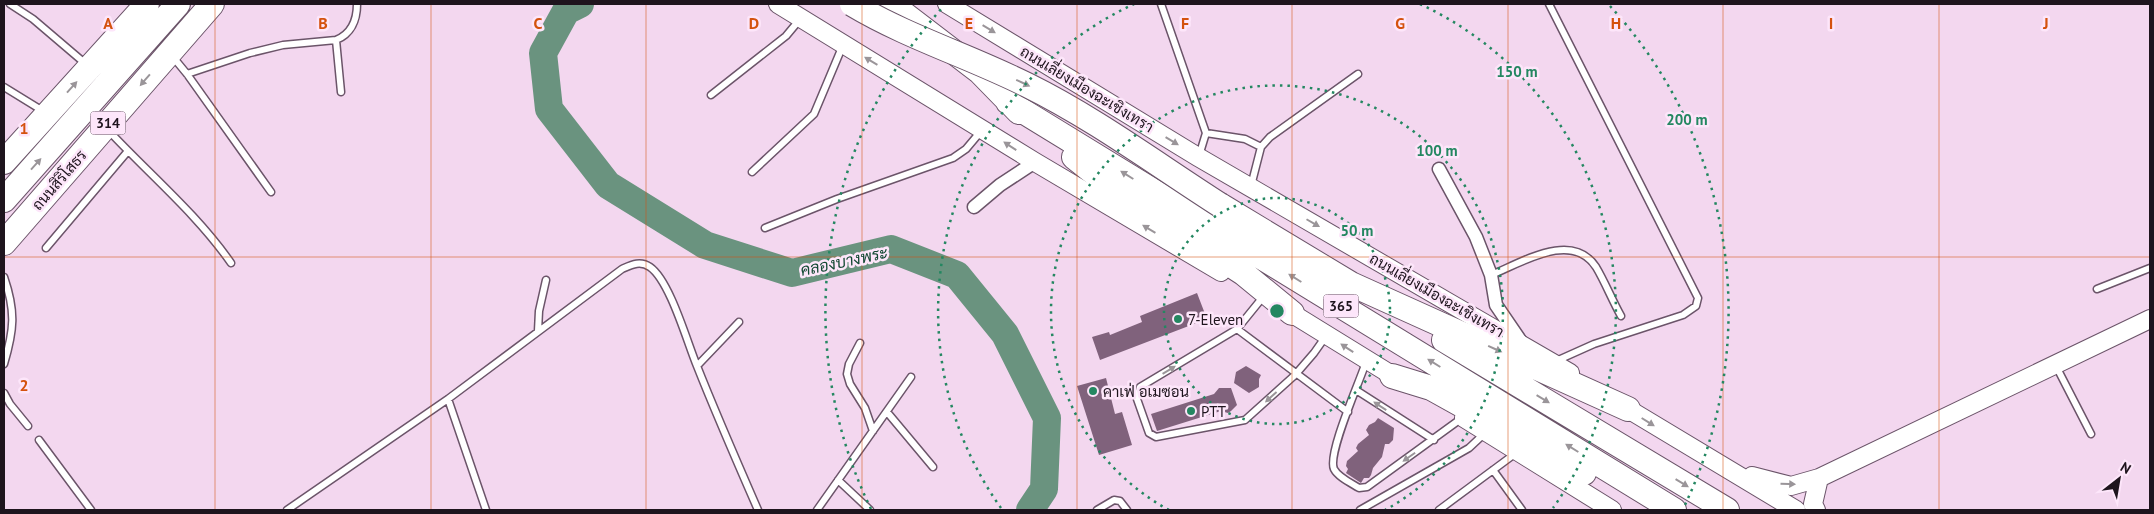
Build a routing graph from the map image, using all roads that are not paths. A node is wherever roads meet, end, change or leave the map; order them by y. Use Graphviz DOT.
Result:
graph roads {
  1 [pos="10,4"];
  2 [pos="148,4"];
  3 [pos="178,4"];
  4 [pos="212,4"];
  5 [pos="357,4"];
  6 [pos="778,4"];
  7 [pos="852,4"];
  8 [pos="891,4"];
  9 [pos="947,4"];
  10 [pos="1161,4"];
  11 [pos="1549,4"];
  12 [pos="801,17"];
  13 [pos="336,40"];
  14 [pos="844,44"];
  15 [pos="169,52"];
  16 [pos="90,67"];
  17 [pos="188,74"];
  18 [pos="1358,74"];
  19 [pos="4,87"];
  20 [pos="341,92"];
  21 [pos="711,95"];
  22 [pos="1008,102"];
  23 [pos="47,114"];
  24 [pos="105,127"];
  25 [pos="983,129"];
  26 [pos="1206,132"];
  27 [pos="1262,147"];
  28 [pos="128,151"];
  29 [pos="1198,157"];
  30 [pos="4,162"];
  31 [pos="1035,162"];
  32 [pos="1439,168"];
  33 [pos="752,172"];
  34 [pos="1250,187"];
  35 [pos="271,192"];
  36 [pos="4,200"];
  37 [pos="974,207"];
  38 [pos="765,228"];
  39 [pos="4,243"];
  40 [pos="46,248"];
  41 [pos="231,263"];
  42 [pos="2150,268"];
  43 [pos="1491,275"];
  44 [pos="4,277"];
  45 [pos="546,280"];
  46 [pos="1351,284"];
  47 [pos="2097,289"];
  48 [pos="1263,297"];
  49 [pos="1292,313"];
  50 [pos="1621,316"];
  51 [pos="2150,319"];
  52 [pos="739,322"];
  53 [pos="1237,330"];
  54 [pos="538,331"];
  55 [pos="1326,335"];
  56 [pos="860,343"];
  57 [pos="1524,346"];
  58 [pos="1366,360"];
  59 [pos="1552,362"];
  60 [pos="4,364"];
  61 [pos="2055,364"];
  62 [pos="697,366"];
  63 [pos="1295,374"];
  64 [pos="1392,376"];
  65 [pos="912,377"];
  66 [pos="1356,390"];
  67 [pos="4,393"];
  68 [pos="448,399"];
  69 [pos="1628,409"];
  70 [pos="887,412"];
  71 [pos="1348,412"];
  72 [pos="1463,417"];
  73 [pos="28,426"];
  74 [pos="873,431"];
  75 [pos="1486,432"];
  76 [pos="2091,434"];
  77 [pos="39,440"];
  78 [pos="1434,440"];
  79 [pos="1679,440"];
  80 [pos="1517,452"];
  81 [pos="933,467"];
  82 [pos="1493,470"];
  83 [pos="1819,478"];
  84 [pos="838,480"];
  85 [pos="91,510"];
  86 [pos="287,510"];
  87 [pos="486,510"];
  88 [pos="758,510"];
  89 [pos="817,510"];
  90 [pos="870,510"];
  91 [pos="1097,510"];
  92 [pos="1127,510"];
  93 [pos="1360,510"];
  94 [pos="1439,510"];
  95 [pos="1522,510"];
  96 [pos="1612,510"];
  97 [pos="1652,510"];
  98 [pos="1674,510"];
  99 [pos="1727,510"];
  100 [pos="1796,510"];
  101 [pos="1816,510"];
  1 -- 16 [label="lane"];
  2 -- 16 [label="highway"];
  36 -- 3 [label="highway, one-way"];
  4 -- 15 [label="highway, ถนนสิริโสธร / 314"];
  5 -- 13 [label="lane"];
  6 -- 12 [label="main road, 365"];
  7 -- 46 [label="highway, one-way, bridge"];
  8 -- 22 [label="highway"];
  9 -- 29 [label="main road, ถนนเลี่ยงเมืองฉะเชิงเทรา, one-way"];
  10 -- 26 [label="lane"];
  11 -- 59 [label="lane"];
  12 -- 14 [label="main road, 365"];
  12 -- 21 [label="lane"];
  13 -- 17 [label="lane"];
  13 -- 20 [label="lane"];
  25 -- 14 [label="main road, 365, one-way"];
  14 -- 33 [label="lane"];
  15 -- 17 [label="lane"];
  15 -- 24 [label="highway, ถนนสิริโสธร / 314, one-way"];
  23 -- 16 [label="highway, one-way"];
  17 -- 35 [label="lane"];
  18 -- 27 [label="lane"];
  19 -- 23 [label="lane"];
  22 -- 49 [label="highway"];
  98 -- 22 [label="highway, 365, one-way"];
  23 -- 30 [label="highway"];
  24 -- 28 [label="lane"];
  24 -- 39 [label="highway, ถนนสิริโสธร / 314"];
  31 -- 25 [label="main road, 365, one-way"];
  25 -- 38 [label="lane"];
  26 -- 27 [label="lane"];
  26 -- 29 [label="lane"];
  27 -- 34 [label="lane"];
  28 -- 40 [label="lane"];
  28 -- 41 [label="lane"];
  29 -- 34 [label="main road, ถนนเลี่ยงเมืองฉะเชิงเทรา"];
  31 -- 37 [label="street"];
  48 -- 31 [label="main road, 365, one-way"];
  32 -- 43 [label="street"];
  34 -- 57 [label="main road, ถนนเลี่ยงเมืองฉะเชิงเทรา, one-way"];
  42 -- 47 [label="lane"];
  43 -- 50 [label="lane"];
  43 -- 57 [label="street"];
  44 -- 60 [label="lane"];
  45 -- 54 [label="lane"];
  46 -- 69 [label="highway, one-way"];
  46 -- 99 [label="highway, 365, one-way"];
  48 -- 49 [label="main road, 365"];
  48 -- 53 [label="lane"];
  49 -- 55 [label="main road, 365"];
  51 -- 61 [label="main road"];
  52 -- 62 [label="lane"];
  53 -- 63 [label="lane"];
  63 -- 53 [label="lane, one-way"];
  54 -- 62 [label="lane"];
  54 -- 68 [label="lane"];
  58 -- 55 [label="main road, 365, one-way"];
  55 -- 63 [label="lane"];
  56 -- 74 [label="lane"];
  57 -- 59 [label="main road, ถนนเลี่ยงเมืองฉะเชิงเทรา"];
  58 -- 64 [label="main road, 365"];
  58 -- 66 [label="lane"];
  59 -- 69 [label="main road, ถนนเลี่ยงเมืองฉะเชิงเทรา"];
  61 -- 76 [label="lane"];
  61 -- 83 [label="main road"];
  62 -- 88 [label="lane"];
  63 -- 71 [label="lane"];
  64 -- 72 [label="main road, 365"];
  64 -- 97 [label="highway"];
  65 -- 70 [label="lane"];
  66 -- 71 [label="lane"];
  78 -- 66 [label="lane, one-way"];
  67 -- 73 [label="lane"];
  68 -- 86 [label="lane"];
  68 -- 87 [label="lane"];
  69 -- 79 [label="main road, ถนนเลี่ยงเมืองฉะเชิงเทรา, one-way"];
  70 -- 74 [label="lane"];
  70 -- 81 [label="lane"];
  78 -- 71 [label="lane, one-way"];
  72 -- 75 [label="main road, 365"];
  72 -- 78 [label="lane"];
  74 -- 84 [label="lane"];
  75 -- 80 [label="main road, 365"];
  75 -- 93 [label="lane"];
  77 -- 85 [label="lane"];
  79 -- 83 [label="main road, one-way"];
  79 -- 100 [label="main road, ถนนเลี่ยงเมืองฉะเชิงเทรา"];
  80 -- 82 [label="lane"];
  80 -- 96 [label="main road, 365"];
  82 -- 94 [label="lane"];
  82 -- 95 [label="lane"];
  83 -- 101 [label="main road"];
  84 -- 89 [label="lane"];
  84 -- 90 [label="lane"];
  91 -- 92 [label="lane"];
}
